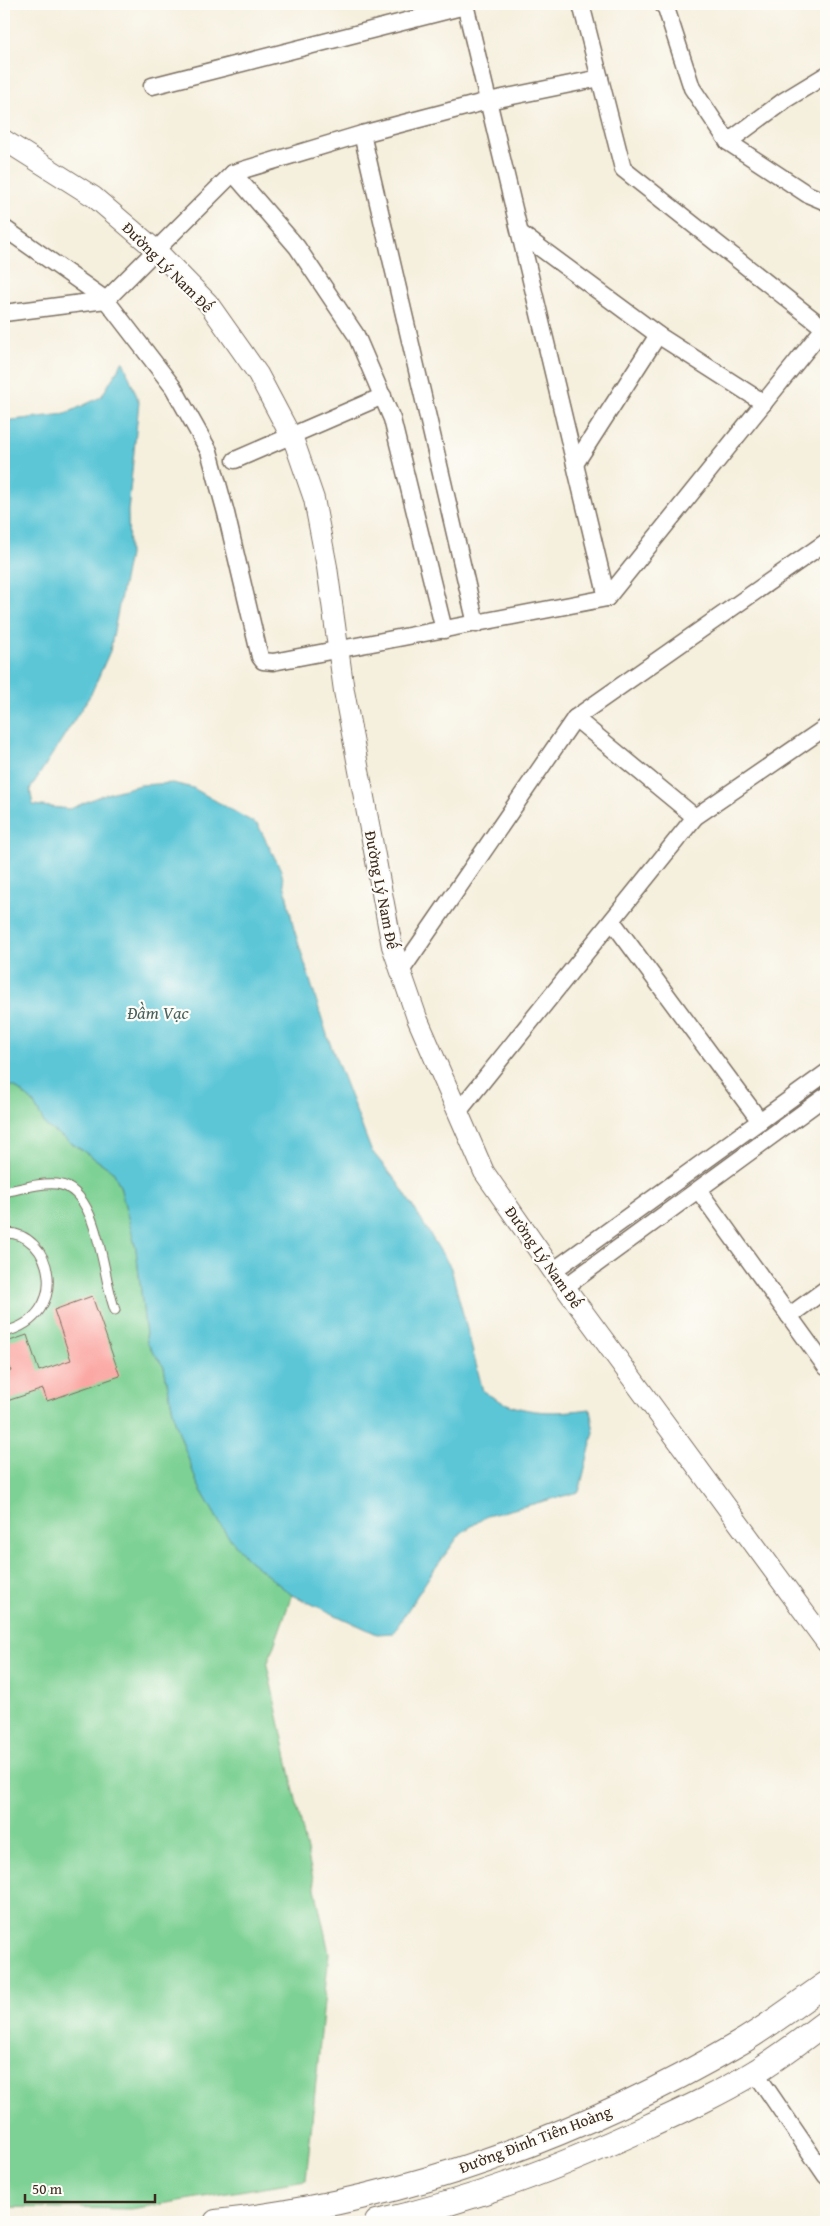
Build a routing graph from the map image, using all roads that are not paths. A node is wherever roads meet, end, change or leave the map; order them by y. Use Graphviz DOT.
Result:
graph roads {
  1 [pos="581,4"];
  2 [pos="465,5"];
  3 [pos="667,5"];
  4 [pos="825,77"];
  5 [pos="600,78"];
  6 [pos="152,86"];
  7 [pos="488,101"];
  8 [pos="362,134"];
  9 [pos="4,140"];
  10 [pos="728,142"];
  11 [pos="233,173"];
  12 [pos="826,202"];
  13 [pos="4,228"];
  14 [pos="520,233"];
  15 [pos="157,251"];
  16 [pos="106,300"];
  17 [pos="4,313"];
  18 [pos="658,335"];
  19 [pos="383,396"];
  20 [pos="764,403"];
  21 [pos="290,434"];
  22 [pos="235,460"];
  23 [pos="575,464"];
  24 [pos="826,542"];
  25 [pos="607,598"];
  26 [pos="476,624"];
  27 [pos="444,630"];
  28 [pos="338,651"];
  29 [pos="576,718"];
  30 [pos="826,727"];
  31 [pos="695,817"];
  32 [pos="612,921"];
  33 [pos="401,971"];
  34 [pos="826,1073"];
  35 [pos="826,1096"];
  36 [pos="458,1112"];
  37 [pos="760,1121"];
  38 [pos="699,1191"];
  39 [pos="4,1192"];
  40 [pos="4,1234"];
  41 [pos="553,1271"];
  42 [pos="565,1287"];
  43 [pos="826,1289"];
  44 [pos="115,1310"];
  45 [pos="789,1316"];
  46 [pos="4,1332"];
  47 [pos="826,1367"];
  48 [pos="824,1635"];
  49 [pos="826,1984"];
  50 [pos="826,2022"];
  51 [pos="739,2043"];
  52 [pos="755,2072"];
  53 [pos="826,2176"];
  54 [pos="398,2188"];
  55 [pos="405,2219"];
  56 [pos="216,2222"];
  57 [pos="377,2222"];
  1 -- 5 [label="street"];
  2 -- 6 [label="street"];
  2 -- 7 [label="street"];
  3 -- 10 [label="street"];
  4 -- 10 [label="street"];
  5 -- 7 [label="street"];
  5 -- 20 [label="street"];
  7 -- 8 [label="street"];
  7 -- 14 [label="street"];
  8 -- 11 [label="street"];
  8 -- 26 [label="street"];
  9 -- 15 [label="street, Đường Lý Nam Đế"];
  10 -- 12 [label="street"];
  11 -- 15 [label="street"];
  11 -- 19 [label="street"];
  13 -- 16 [label="street"];
  14 -- 18 [label="street"];
  14 -- 23 [label="street"];
  15 -- 16 [label="street"];
  15 -- 21 [label="street, Đường Lý Nam Đế"];
  16 -- 17 [label="street"];
  16 -- 28 [label="street"];
  18 -- 20 [label="street"];
  18 -- 23 [label="street"];
  19 -- 21 [label="street"];
  19 -- 27 [label="street"];
  20 -- 25 [label="street"];
  21 -- 22 [label="street"];
  21 -- 28 [label="street, Đường Lý Nam Đế"];
  23 -- 25 [label="street"];
  24 -- 29 [label="street"];
  25 -- 26 [label="street"];
  26 -- 27 [label="street"];
  27 -- 28 [label="street"];
  28 -- 33 [label="street, Đường Lý Nam Đế"];
  29 -- 31 [label="street"];
  29 -- 33 [label="street"];
  30 -- 31 [label="street"];
  31 -- 32 [label="street"];
  32 -- 36 [label="street"];
  32 -- 37 [label="street"];
  33 -- 36 [label="street, Đường Lý Nam Đế"];
  34 -- 37 [label="street"];
  35 -- 38 [label="street"];
  36 -- 41 [label="street, Đường Lý Nam Đế"];
  37 -- 41 [label="street"];
  38 -- 42 [label="street"];
  38 -- 45 [label="street"];
  39 -- 44 [label="lane"];
  40 -- 46 [label="lane"];
  41 -- 42 [label="street, Đường Lý Nam Đế"];
  42 -- 48 [label="street, Đường Lý Nam Đế"];
  43 -- 45 [label="street"];
  45 -- 47 [label="street"];
  49 -- 51 [label="main road, Đường Đinh Tiên Hoàng"];
  50 -- 52 [label="main road"];
  51 -- 52 [label="main road"];
  51 -- 54 [label="main road, Đường Đinh Tiên Hoàng"];
  52 -- 53 [label="street"];
  52 -- 55 [label="main road"];
  54 -- 55 [label="main road"];
  54 -- 56 [label="main road, Đường Đinh Tiên Hoàng"];
  55 -- 57 [label="main road"];
}
